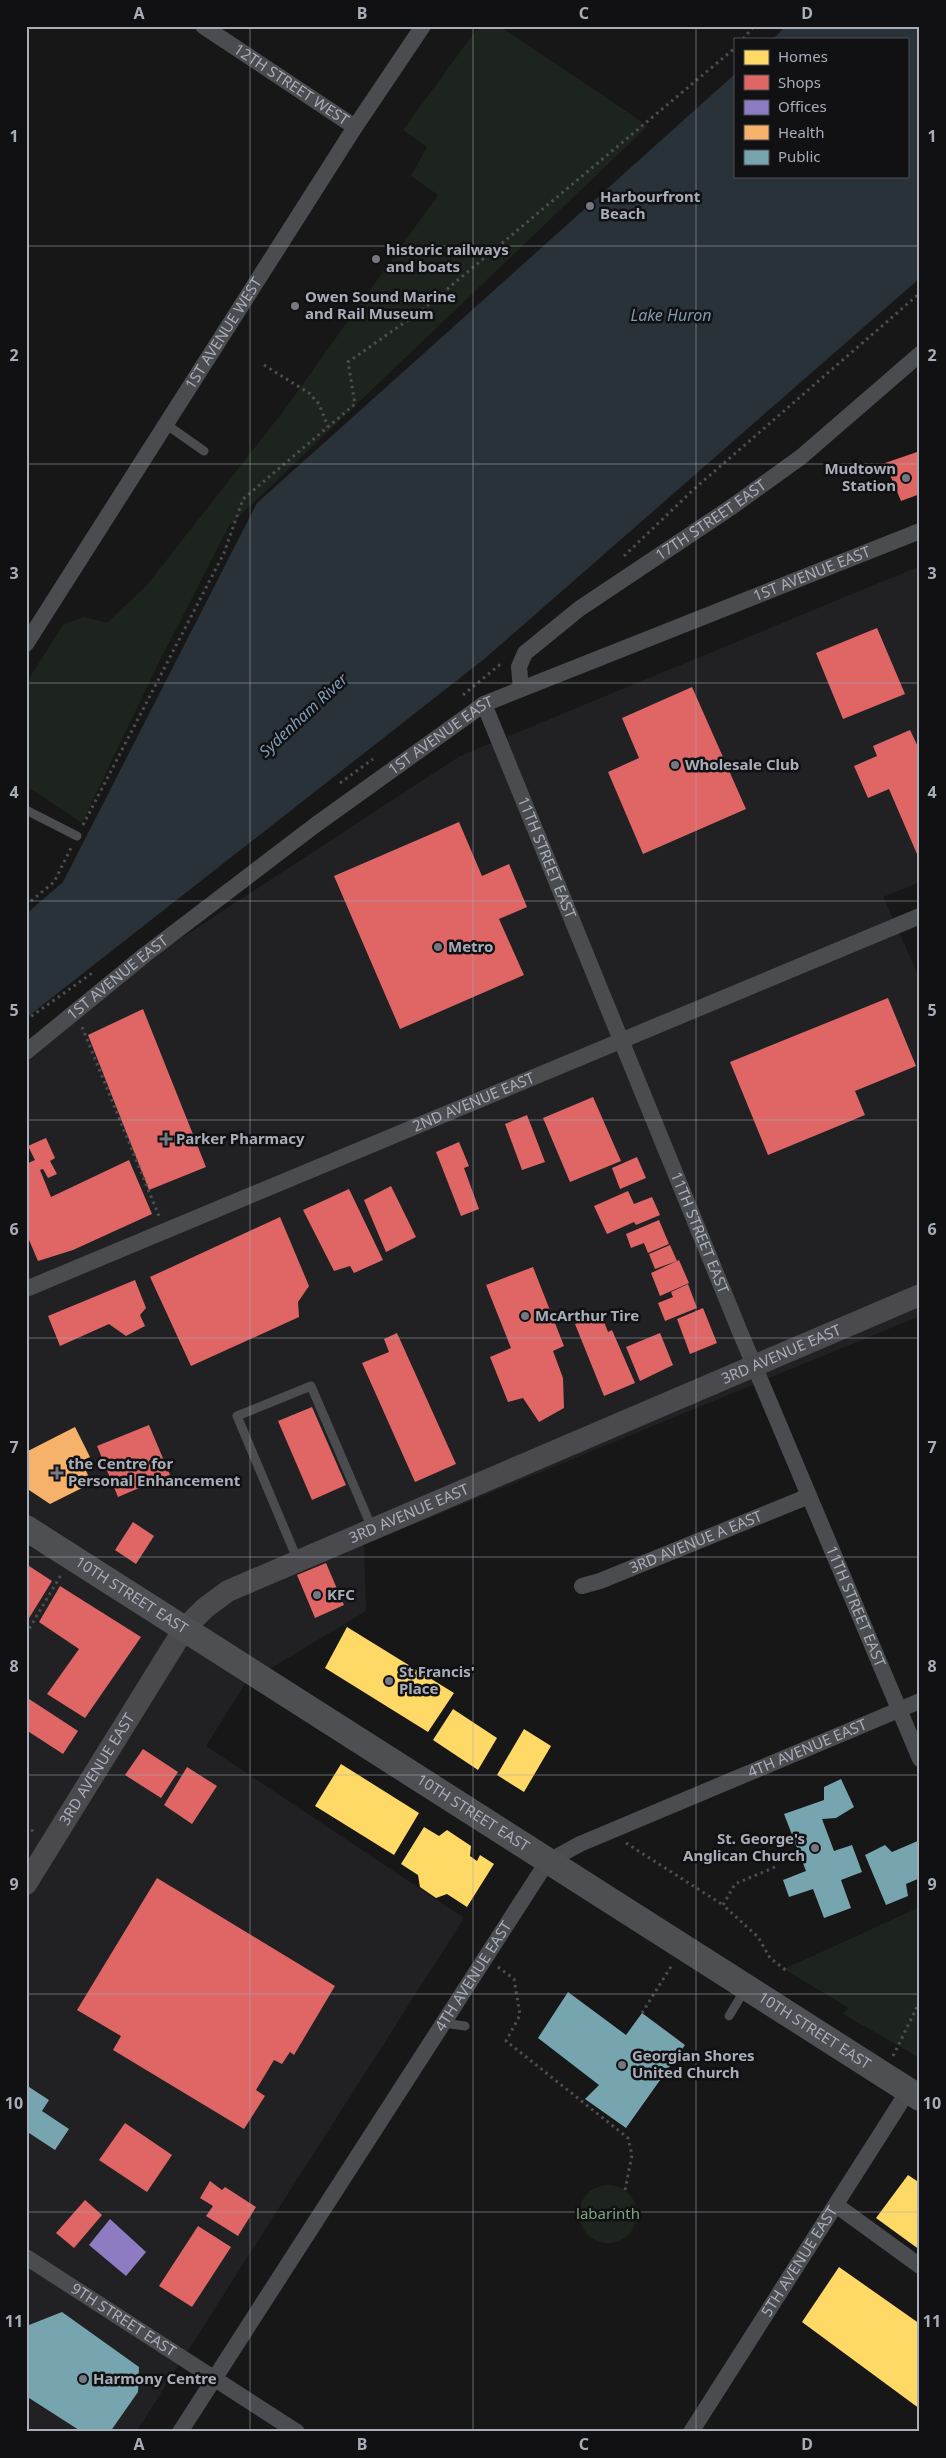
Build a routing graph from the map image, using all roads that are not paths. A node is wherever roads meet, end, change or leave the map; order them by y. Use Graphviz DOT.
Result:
graph roads {
  1 [pos="203,26"];
  2 [pos="422,26"];
  3 [pos="355,127"];
  4 [pos="920,354"];
  5 [pos="167,424"];
  6 [pos="204,451"];
  7 [pos="920,531"];
  8 [pos="26,644"];
  9 [pos="521,689"];
  10 [pos="484,704"];
  11 [pos="26,810"];
  12 [pos="77,836"];
  13 [pos="920,916"];
  14 [pos="621,1042"];
  15 [pos="26,1052"];
  16 [pos="26,1289"];
  17 [pos="920,1295"];
  18 [pos="754,1365"];
  19 [pos="809,1496"];
  20 [pos="26,1528"];
  21 [pos="373,1529"];
  22 [pos="298,1561"];
  23 [pos="582,1586"];
  24 [pos="184,1629"];
  25 [pos="920,1701"];
  26 [pos="899,1710"];
  27 [pos="920,1759"];
  28 [pos="547,1862"];
  29 [pos="26,1884"];
  30 [pos="746,1988"];
  31 [pos="729,2016"];
  32 [pos="444,2023"];
  33 [pos="465,2026"];
  34 [pos="914,2094"];
  35 [pos="836,2205"];
  36 [pos="26,2257"];
  37 [pos="920,2266"];
  38 [pos="214,2378"];
  39 [pos="180,2432"];
  40 [pos="297,2432"];
  41 [pos="691,2432"];
  1 -- 3 [label="street, 12TH STREET WEST"];
  2 -- 3 [label="street, 1ST AVENUE WEST"];
  3 -- 5 [label="street, 1ST AVENUE WEST"];
  4 -- 9 [label="street, 17TH STREET EAST"];
  5 -- 6 [label="lane"];
  5 -- 8 [label="street, 1ST AVENUE WEST"];
  7 -- 9 [label="street, 1ST AVENUE EAST"];
  9 -- 10 [label="street, 1ST AVENUE EAST"];
  10 -- 14 [label="street, 11TH STREET EAST"];
  10 -- 15 [label="street, 1ST AVENUE EAST"];
  11 -- 12 [label="lane"];
  13 -- 14 [label="street, 2ND AVENUE EAST"];
  14 -- 16 [label="street, 2ND AVENUE EAST"];
  14 -- 18 [label="street, 11TH STREET EAST"];
  17 -- 18 [label="main road, 3RD AVENUE EAST"];
  18 -- 19 [label="street, 11TH STREET EAST"];
  18 -- 21 [label="main road, 3RD AVENUE EAST"];
  19 -- 23 [label="street, 3RD AVENUE A EAST"];
  19 -- 26 [label="street, 11TH STREET EAST"];
  20 -- 24 [label="main road, 10TH STREET EAST"];
  21 -- 22 [label="main road, 3RD AVENUE EAST"];
  21 -- 22 [label="lane"];
  22 -- 24 [label="main road, 3RD AVENUE EAST"];
  24 -- 28 [label="main road, 10TH STREET EAST"];
  24 -- 29 [label="main road, 3RD AVENUE EAST"];
  25 -- 26 [label="street, 4TH AVENUE EAST"];
  26 -- 27 [label="street, 11TH STREET EAST"];
  26 -- 28 [label="street, 4TH AVENUE EAST"];
  28 -- 30 [label="main road, 10TH STREET EAST"];
  28 -- 32 [label="street, 4TH AVENUE EAST"];
  30 -- 31 [label="lane"];
  30 -- 34 [label="main road, 10TH STREET EAST"];
  32 -- 33 [label="lane"];
  32 -- 38 [label="street, 4TH AVENUE EAST"];
  34 -- 35 [label="street, 5TH AVENUE EAST"];
  35 -- 37 [label="street"];
  35 -- 41 [label="street, 5TH AVENUE EAST"];
  36 -- 38 [label="street, 9TH STREET EAST"];
  38 -- 39 [label="street, 4TH AVENUE EAST"];
  38 -- 40 [label="street, 9TH STREET EAST"];
}
